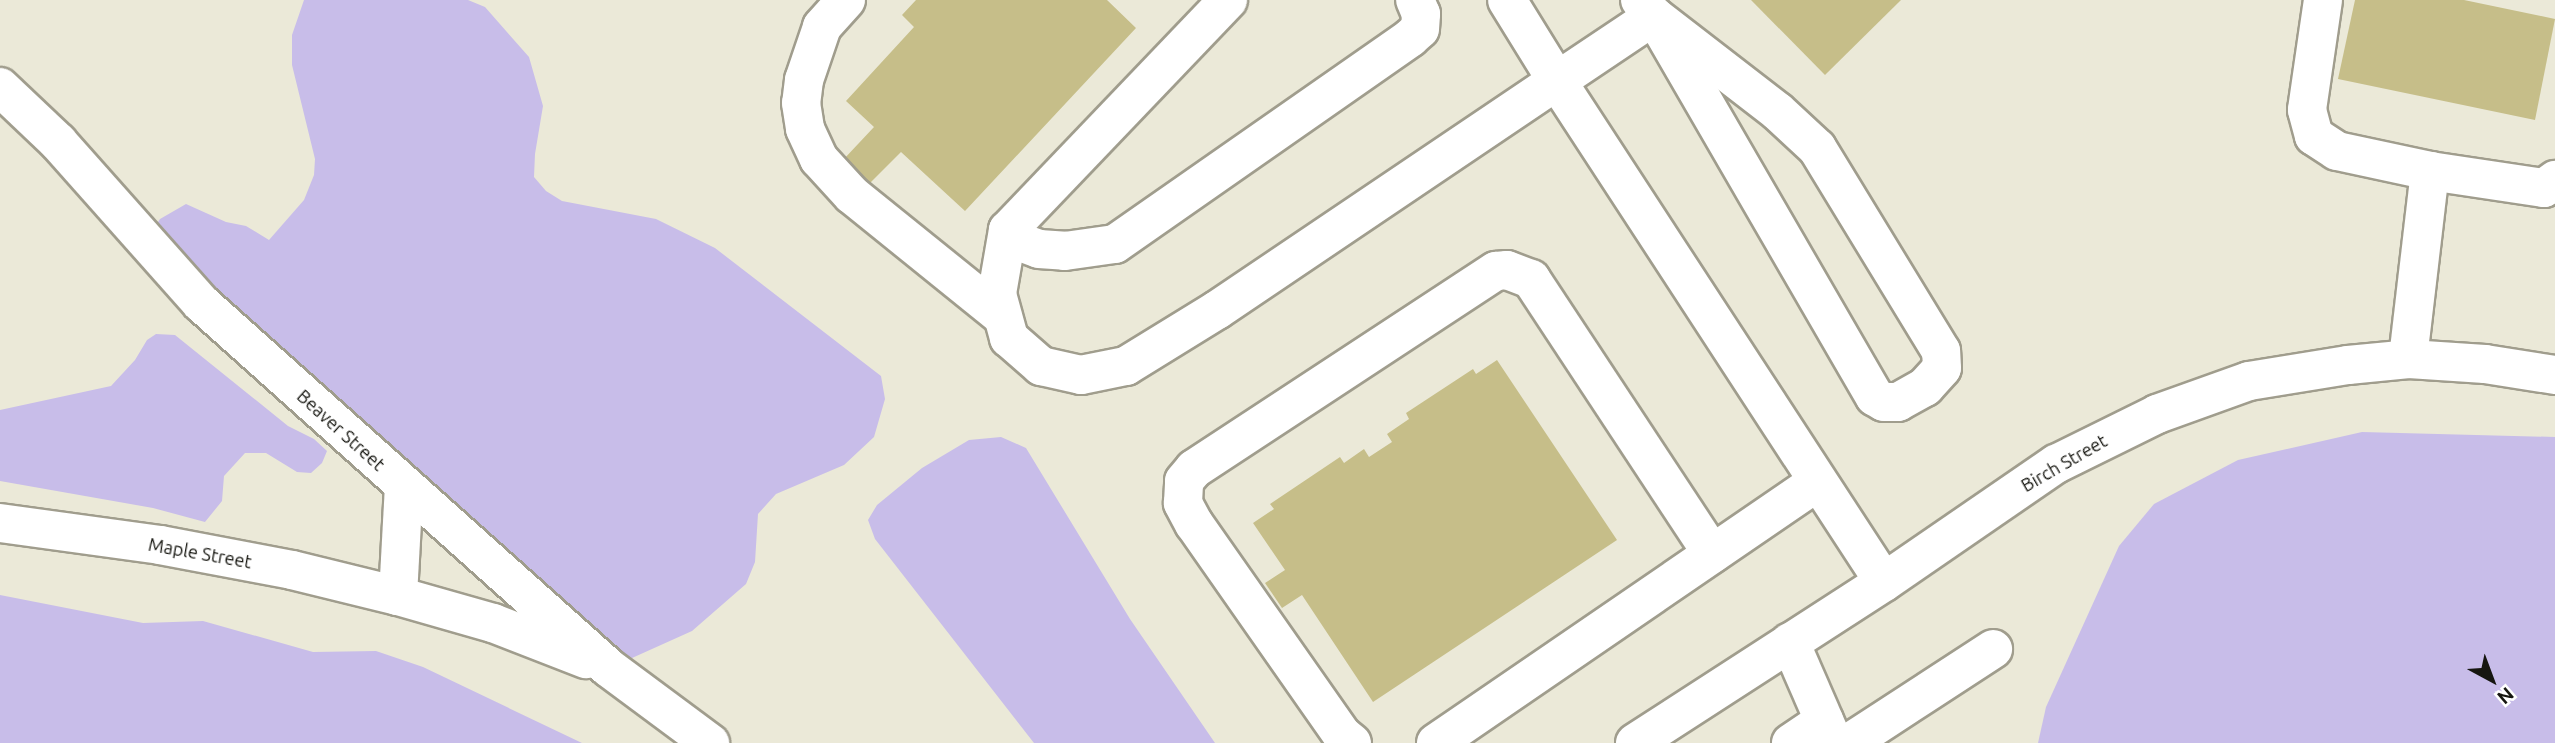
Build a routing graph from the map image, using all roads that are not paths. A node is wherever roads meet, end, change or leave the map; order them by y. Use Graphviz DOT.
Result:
graph roads {
  1 [pos="846,0"];
  2 [pos="1228,0"];
  3 [pos="1415,0"];
  4 [pos="1507,0"];
  5 [pos="2323,0"];
  6 [pos="1647,8"];
  7 [pos="1557,80"];
  8 [pos="0,87"];
  9 [pos="2430,171"];
  10 [pos="2555,180"];
  11 [pos="1007,230"];
  12 [pos="1002,316"];
  13 [pos="2408,359"];
  14 [pos="2555,375"];
  15 [pos="1817,482"];
  16 [pos="404,486"];
  17 [pos="0,523"];
  18 [pos="1712,554"];
  19 [pos="1884,582"];
  20 [pos="398,596"];
  21 [pos="1790,642"];
  22 [pos="1993,649"];
  23 [pos="609,668"];
  24 [pos="1836,736"];
  25 [pos="710,743"];
  26 [pos="1352,743"];
  27 [pos="1436,743"];
  28 [pos="1635,743"];
  29 [pos="1791,743"];
  1 -- 12 [label="street"];
  2 -- 11 [label="street"];
  3 -- 11 [label="street"];
  4 -- 7 [label="street"];
  5 -- 9 [label="street"];
  6 -- 6 [label="street"];
  6 -- 7 [label="street"];
  7 -- 12 [label="street"];
  7 -- 15 [label="street"];
  8 -- 16 [label="street, Beaver Street"];
  9 -- 10 [label="street"];
  9 -- 13 [label="street"];
  11 -- 12 [label="street"];
  13 -- 14 [label="street, Birch Street"];
  13 -- 19 [label="street, Birch Street"];
  15 -- 18 [label="street"];
  15 -- 19 [label="street"];
  16 -- 20 [label="street"];
  16 -- 23 [label="street, Beaver Street"];
  17 -- 20 [label="street, Maple Street"];
  18 -- 26 [label="street"];
  18 -- 27 [label="street"];
  19 -- 21 [label="street, Birch Street"];
  20 -- 23 [label="street, Maple Street"];
  21 -- 24 [label="street"];
  21 -- 28 [label="street, Birch Street"];
  22 -- 24 [label="street"];
  23 -- 25 [label="street, Beaver Street"];
  24 -- 29 [label="street"];
}
